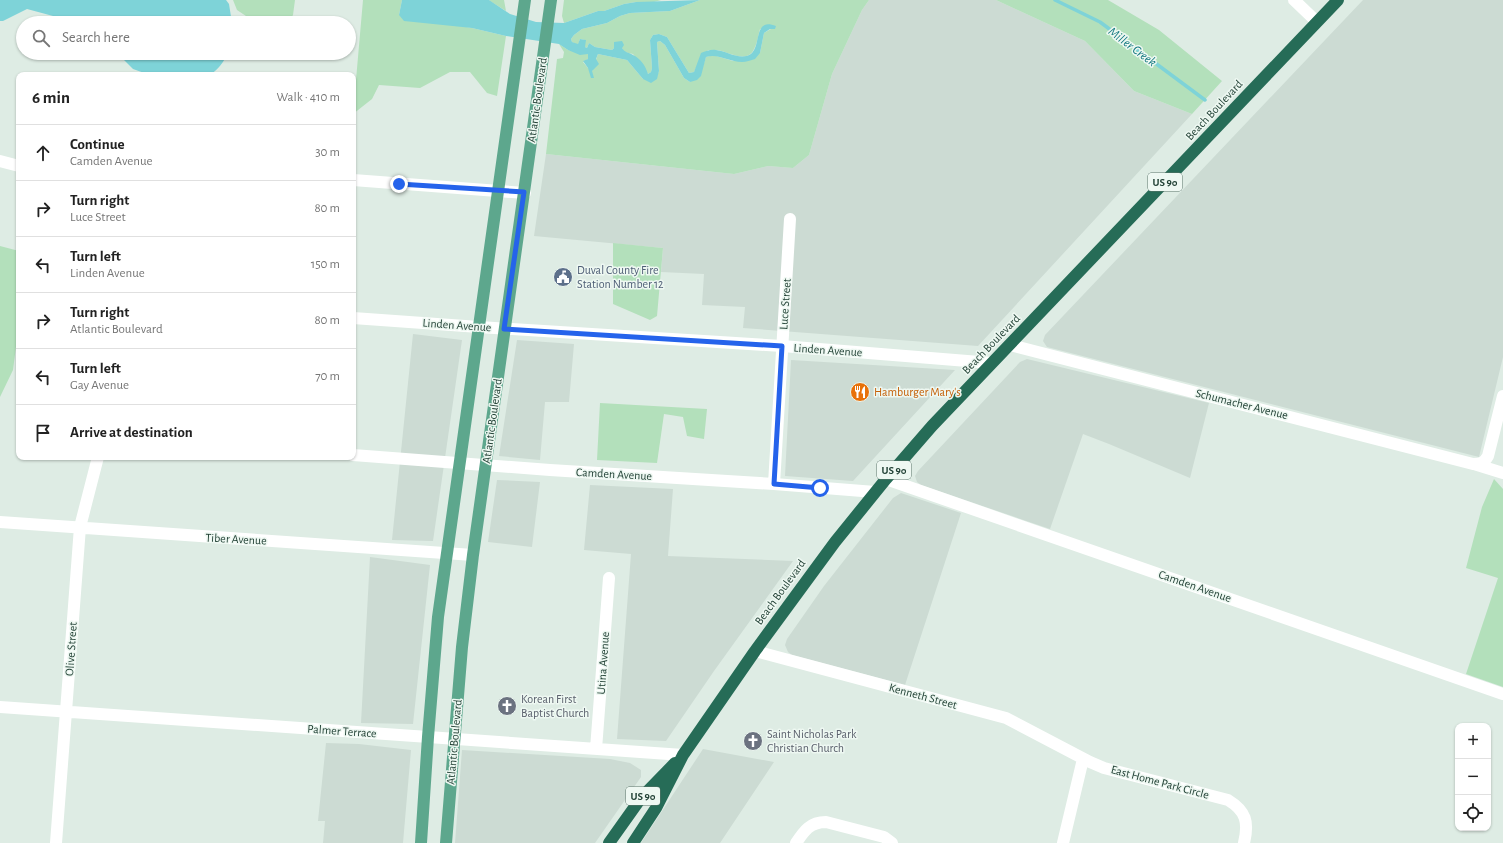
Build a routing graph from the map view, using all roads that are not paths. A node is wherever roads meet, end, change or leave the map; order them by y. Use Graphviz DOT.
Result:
graph roads {
  1 [pos="551,0"];
  2 [pos="1294,0"];
  3 [pos="1338,0"];
  4 [pos="525,3"];
  5 [pos="1317,22"];
  6 [pos="0,161"];
  7 [pos="16,165"];
  8 [pos="356,180"];
  9 [pos="498,190"];
  10 [pos="524,192"];
  11 [pos="790,219"];
  12 [pos="356,318"];
  13 [pos="479,327"];
  14 [pos="504,329"];
  15 [pos="1010,345"];
  16 [pos="782,346"];
  17 [pos="992,363"];
  18 [pos="1503,396"];
  19 [pos="356,455"];
  20 [pos="97,460"];
  21 [pos="459,462"];
  22 [pos="1479,463"];
  23 [pos="486,465"];
  24 [pos="1503,473"];
  25 [pos="886,479"];
  26 [pos="774,484"];
  27 [pos="875,492"];
  28 [pos="0,522"];
  29 [pos="80,527"];
  30 [pos="447,553"];
  31 [pos="473,555"];
  32 [pos="609,578"];
  33 [pos="755,651"];
  34 [pos="1503,694"];
  35 [pos="0,707"];
  36 [pos="66,712"];
  37 [pos="428,737"];
  38 [pos="454,739"];
  39 [pos="596,749"];
  40 [pos="683,755"];
  41 [pos="1083,759"];
  42 [pos="56,843"];
  43 [pos="421,843"];
  44 [pos="446,843"];
  45 [pos="609,843"];
  46 [pos="633,843"];
  47 [pos="796,843"];
  48 [pos="892,843"];
  49 [pos="1062,843"];
  50 [pos="1244,843"];
  1 -- 10 [label="main road, Atlantic Boulevard"];
  2 -- 5 [label="street"];
  3 -- 5 [label="highway, Beach Boulevard / US 90"];
  4 -- 9 [label="main road"];
  5 -- 15 [label="highway, Beach Boulevard / US 90"];
  6 -- 7 [label="street"];
  8 -- 9 [label="street"];
  9 -- 10 [label="street"];
  9 -- 13 [label="main road"];
  10 -- 14 [label="main road, Atlantic Boulevard"];
  11 -- 16 [label="street, Luce Street"];
  12 -- 13 [label="street, Linden Avenue"];
  13 -- 14 [label="street, Linden Avenue"];
  13 -- 21 [label="main road"];
  14 -- 16 [label="street, Linden Avenue"];
  14 -- 23 [label="main road, Atlantic Boulevard"];
  15 -- 17 [label="highway, Beach Boulevard / US 90"];
  15 -- 22 [label="street, Schumacher Avenue"];
  16 -- 17 [label="street, Linden Avenue"];
  16 -- 26 [label="street, Luce Street"];
  17 -- 25 [label="highway, Beach Boulevard / US 90"];
  18 -- 22 [label="street"];
  19 -- 21 [label="street, Camden Avenue"];
  20 -- 29 [label="street, Olive Street"];
  21 -- 23 [label="street, Camden Avenue"];
  21 -- 30 [label="main road"];
  22 -- 24 [label="street, Schumacher Avenue"];
  23 -- 26 [label="street, Camden Avenue"];
  23 -- 31 [label="main road, Atlantic Boulevard"];
  25 -- 27 [label="highway, Beach Boulevard / US 90"];
  25 -- 34 [label="street, Camden Avenue"];
  26 -- 27 [label="street, Camden Avenue"];
  27 -- 33 [label="highway, Beach Boulevard / US 90"];
  28 -- 29 [label="street, Tiber Avenue"];
  29 -- 30 [label="street, Tiber Avenue"];
  29 -- 36 [label="street, Olive Street"];
  30 -- 31 [label="street, Tiber Avenue"];
  30 -- 37 [label="main road"];
  31 -- 38 [label="main road, Atlantic Boulevard"];
  32 -- 39 [label="street, Utina Avenue"];
  33 -- 40 [label="highway, Beach Boulevard / US 90"];
  33 -- 41 [label="street, Kenneth Street"];
  35 -- 36 [label="street, Palmer Terrace"];
  36 -- 37 [label="street, Palmer Terrace"];
  36 -- 42 [label="street, Olive Street"];
  37 -- 38 [label="street, Palmer Terrace"];
  37 -- 43 [label="main road"];
  38 -- 39 [label="street, Palmer Terrace"];
  38 -- 44 [label="main road, Atlantic Boulevard"];
  39 -- 40 [label="street, Palmer Terrace"];
  40 -- 45 [label="highway, Beach Boulevard / US 90"];
  40 -- 46 [label="highway, Beach Boulevard / US 90"];
  41 -- 49 [label="street"];
  41 -- 50 [label="street, East Home Park Circle"];
  47 -- 48 [label="street"];
}
